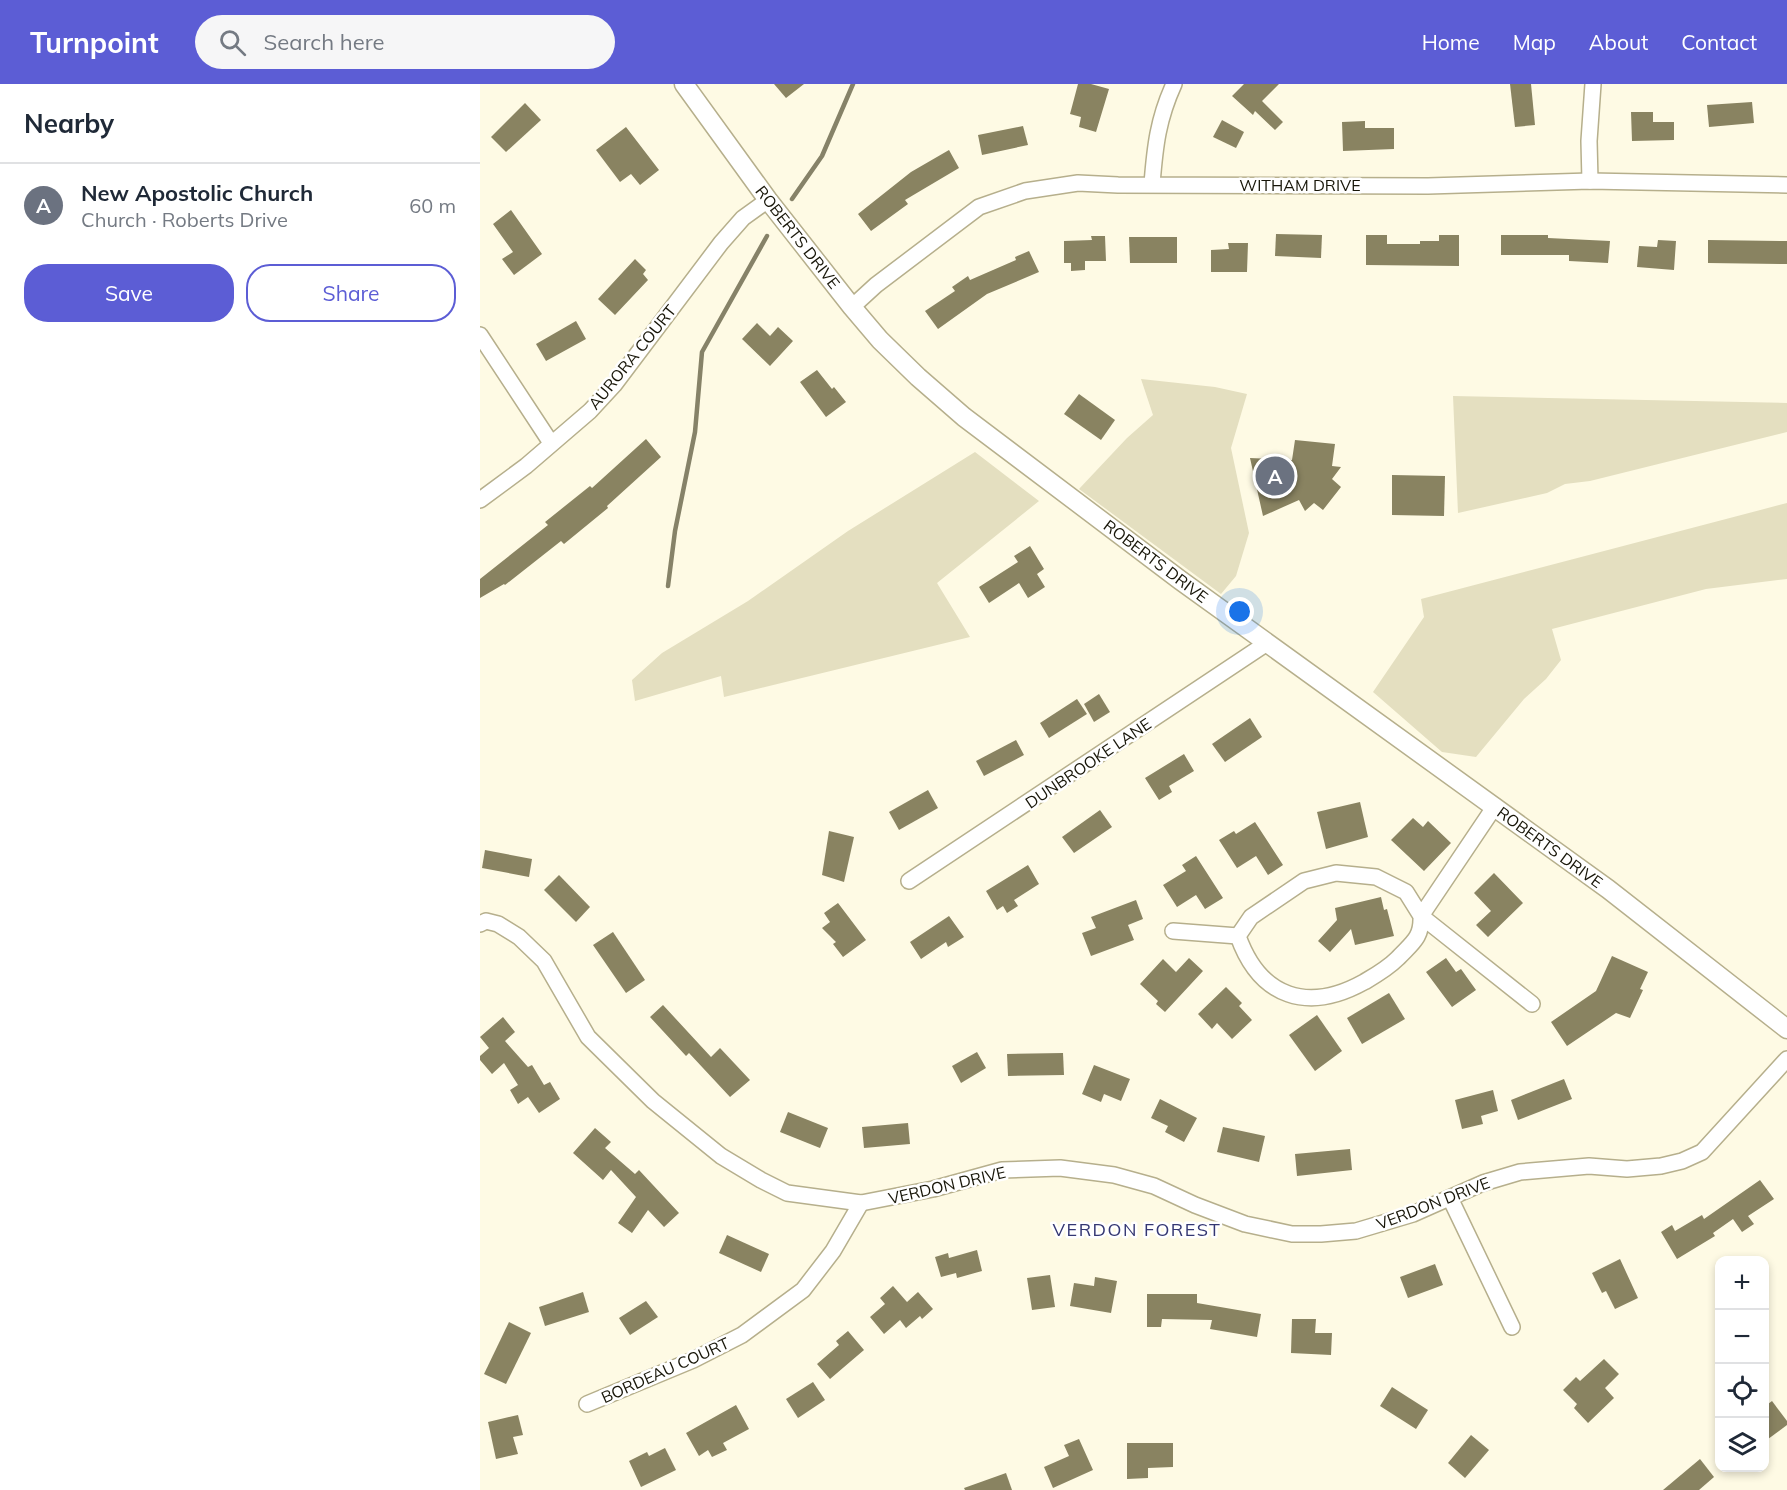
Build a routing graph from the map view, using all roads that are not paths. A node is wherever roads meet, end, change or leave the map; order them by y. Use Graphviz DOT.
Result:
graph roads {
  1 [pos="684,84"];
  2 [pos="1174,84"];
  3 [pos="1593,84"];
  4 [pos="1590,181"];
  5 [pos="1152,184"];
  6 [pos="1787,185"];
  7 [pos="768,200"];
  8 [pos="852,307"];
  9 [pos="480,335"];
  10 [pos="551,443"];
  11 [pos="480,500"];
  12 [pos="1267,643"];
  13 [pos="1495,806"];
  14 [pos="909,882"];
  15 [pos="1421,916"];
  16 [pos="480,924"];
  17 [pos="1173,931"];
  18 [pos="1238,936"];
  19 [pos="1532,1004"];
  20 [pos="1787,1029"];
  21 [pos="1787,1059"];
  22 [pos="1450,1198"];
  23 [pos="861,1203"];
  24 [pos="1512,1327"];
  25 [pos="586,1404"];
  1 -- 7 [label="street, ROBERTS DRIVE"];
  2 -- 5 [label="street"];
  3 -- 4 [label="street"];
  4 -- 5 [label="street, WITHAM DRIVE"];
  4 -- 6 [label="street, WITHAM DRIVE"];
  5 -- 8 [label="street, WITHAM DRIVE"];
  7 -- 8 [label="street, ROBERTS DRIVE"];
  7 -- 10 [label="street, AURORA COURT"];
  8 -- 12 [label="street, ROBERTS DRIVE"];
  9 -- 10 [label="street"];
  10 -- 11 [label="street, AURORA COURT"];
  12 -- 13 [label="street, ROBERTS DRIVE"];
  12 -- 14 [label="street, DUNBROOKE LANE"];
  13 -- 15 [label="street"];
  13 -- 20 [label="street, ROBERTS DRIVE"];
  15 -- 18 [label="street"];
  15 -- 18 [label="street"];
  15 -- 19 [label="street"];
  16 -- 23 [label="street, VERDON DRIVE"];
  17 -- 18 [label="street"];
  21 -- 22 [label="street, VERDON DRIVE"];
  22 -- 23 [label="street, VERDON DRIVE"];
  22 -- 24 [label="street"];
  23 -- 25 [label="street, BORDEAU COURT"];
}
